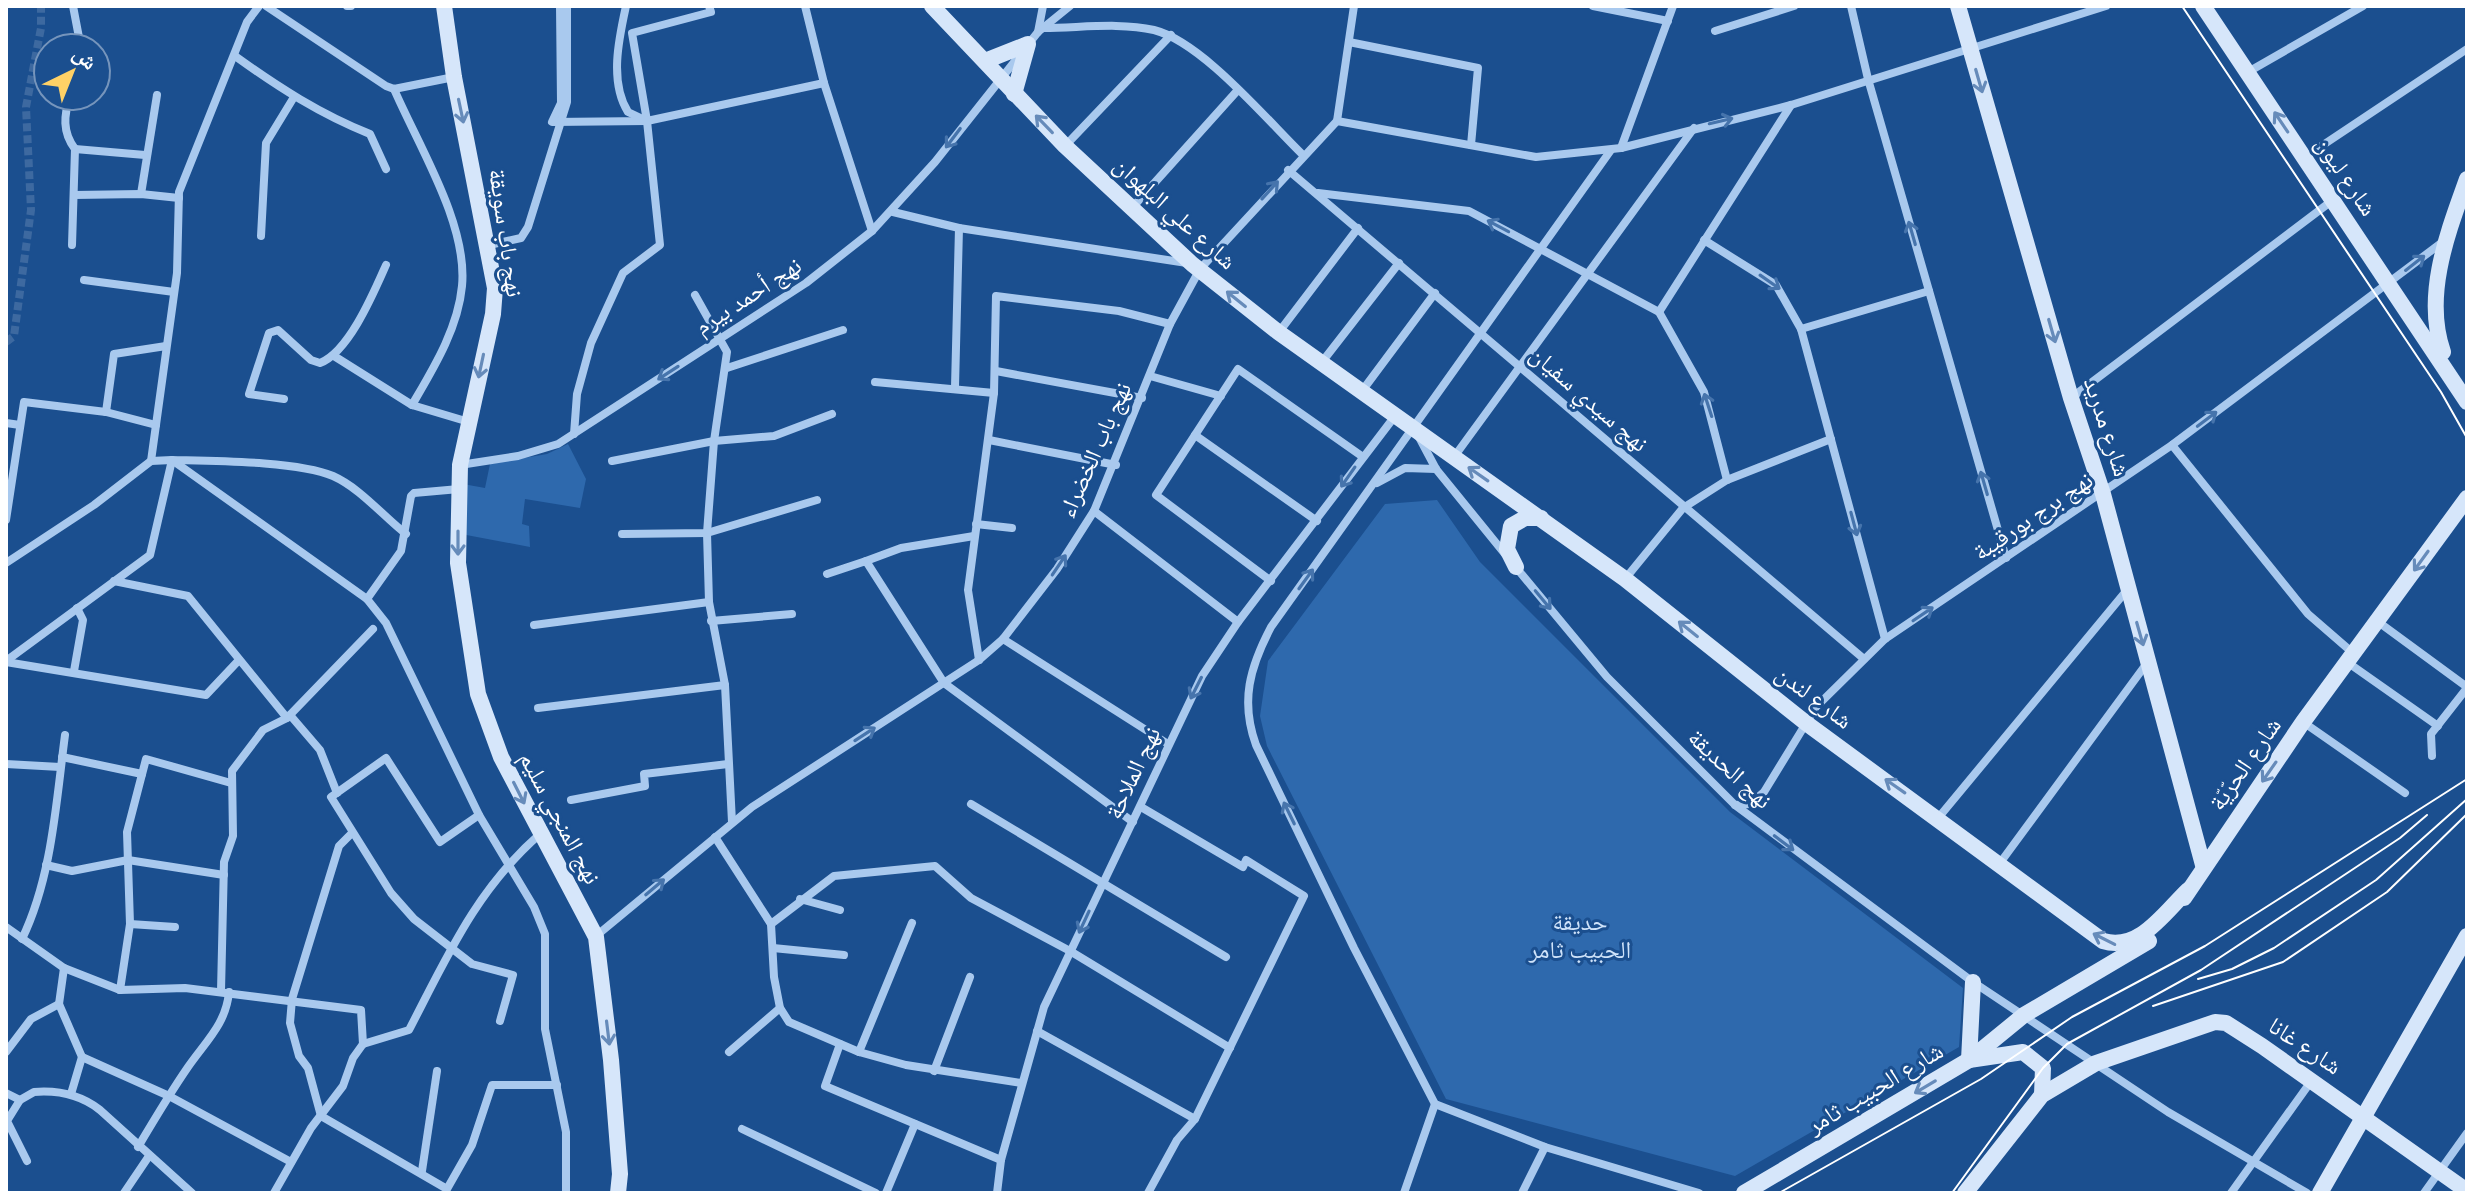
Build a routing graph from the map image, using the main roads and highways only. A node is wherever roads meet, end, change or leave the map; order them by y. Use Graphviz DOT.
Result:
graph roads {
  1 [pos="444,6"];
  2 [pos="932,6"];
  3 [pos="1958,6"];
  4 [pos="2203,6"];
  5 [pos="985,61"];
  6 [pos="1014,94"];
  7 [pos="2467,179"];
  8 [pos="2450,373"];
  9 [pos="2466,398"];
  10 [pos="1413,426"];
  11 [pos="460,465"];
  12 [pos="2467,498"];
  13 [pos="1541,518"];
  14 [pos="1516,567"];
  15 [pos="2203,865"];
  16 [pos="2188,890"];
  17 [pos="2467,936"];
  18 [pos="1973,982"];
  19 [pos="2024,1015"];
  20 [pos="1969,1060"];
  21 [pos="2042,1095"];
  22 [pos="2362,1115"];
  23 [pos="2467,1191"];
  24 [pos="621,1192"];
  25 [pos="1744,1193"];
  26 [pos="1965,1193"];
  27 [pos="2320,1193"];
  1 -- 11 [label="main road, نهج باب سويقة, one-way"];
  2 -- 5 [label="main road, شارع علي البلهوان"];
  3 -- 15 [label="main road, شارع مدريد, one-way"];
  8 -- 4 [label="main road, شارع ليون, one-way"];
  5 -- 6 [label="main road, شارع علي البلهوان"];
  5 -- 6 [label="main road"];
  10 -- 6 [label="main road, شارع علي البلهوان, one-way"];
  7 -- 8 [label="main road"];
  8 -- 9 [label="main road"];
  13 -- 10 [label="main road, شارع لندن, one-way"];
  11 -- 24 [label="main road, نهج المنجي سليم, one-way"];
  12 -- 15 [label="main road, شارع الحرّيّة, one-way"];
  13 -- 14 [label="main road"];
  16 -- 13 [label="main road, شارع لندن, one-way"];
  15 -- 16 [label="main road, شارع الحرّيّة"];
  16 -- 19 [label="main road, شارع الحرّيّة"];
  17 -- 22 [label="main road"];
  18 -- 20 [label="main road"];
  19 -- 20 [label="main road, شارع الحبيب ثامر"];
  20 -- 21 [label="main road"];
  20 -- 25 [label="main road, شارع الحبيب ثامر, one-way"];
  21 -- 22 [label="main road, شارع غانا"];
  21 -- 26 [label="main road"];
  22 -- 23 [label="main road, شارع غانا"];
  22 -- 27 [label="main road"];
}
